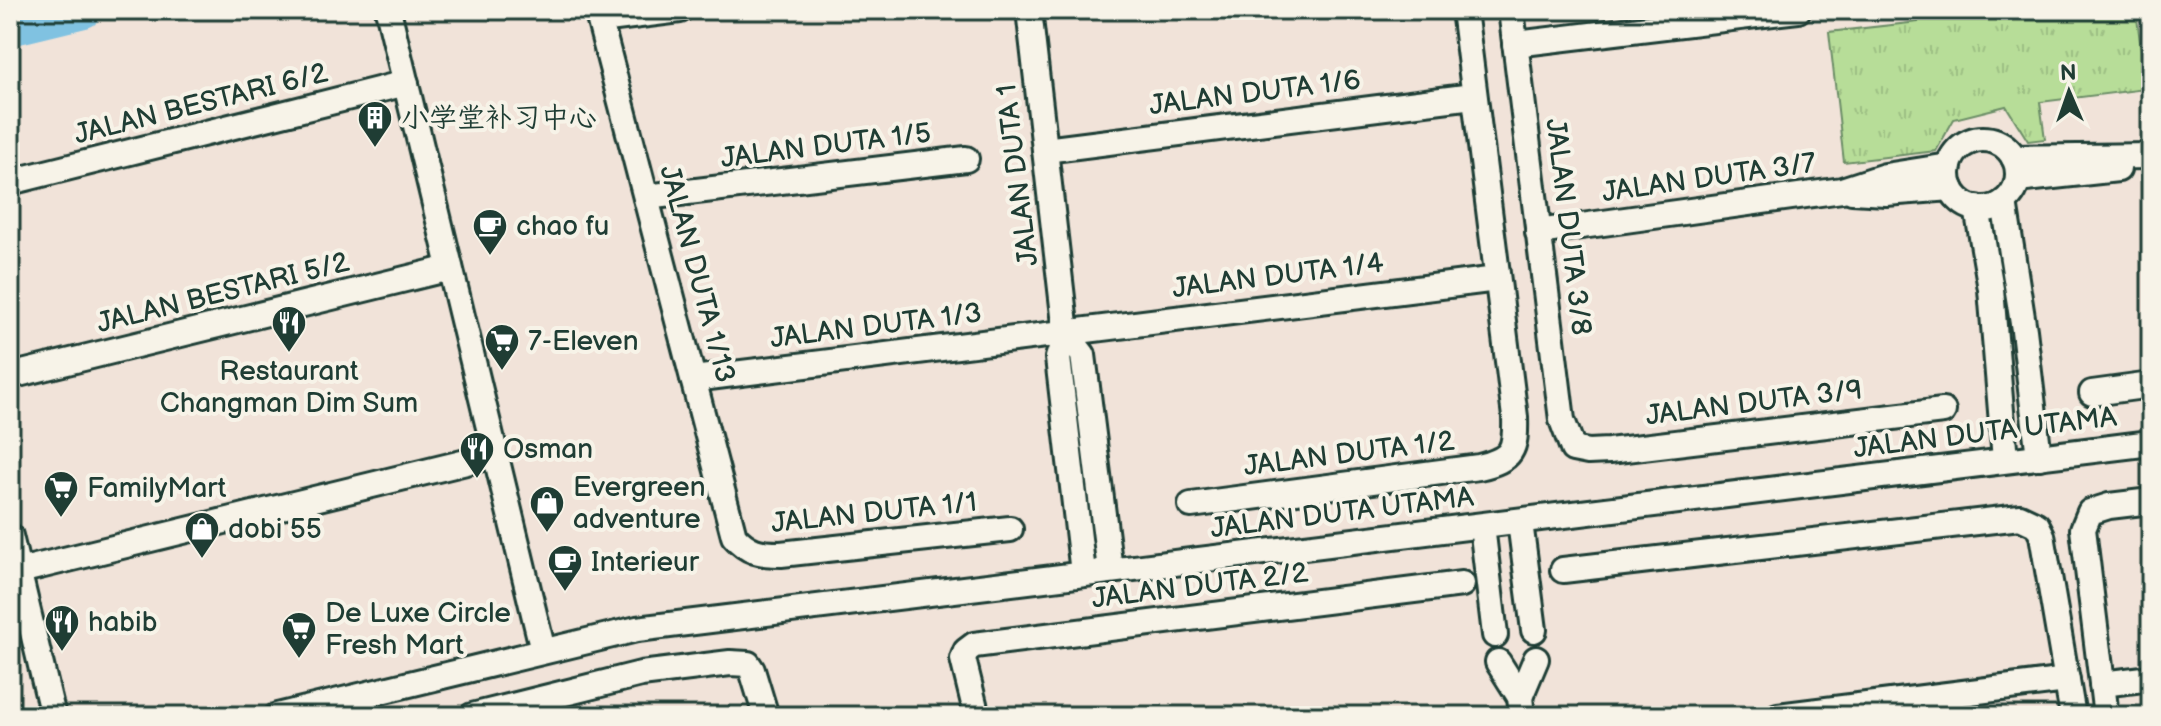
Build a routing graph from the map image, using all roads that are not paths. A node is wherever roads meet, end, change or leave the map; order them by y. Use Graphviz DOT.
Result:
graph roads {
  1 [pos="388,10"];
  2 [pos="680,10"];
  3 [pos="1029,10"];
  4 [pos="1464,10"];
  5 [pos="1511,10"];
  6 [pos="1798,10"];
  7 [pos="598,15"];
  8 [pos="1515,44"];
  9 [pos="406,83"];
  10 [pos="1473,96"];
  11 [pos="1045,150"];
  12 [pos="2151,158"];
  13 [pos="966,159"];
  14 [pos="2016,169"];
  15 [pos="1950,177"];
  16 [pos="10,182"];
  17 [pos="646,197"];
  18 [pos="2004,202"];
  19 [pos="1977,208"];
  20 [pos="1538,232"];
  21 [pos="450,268"];
  22 [pos="1497,279"];
  23 [pos="1066,333"];
  24 [pos="10,376"];
  25 [pos="693,379"];
  26 [pos="2151,385"];
  27 [pos="2092,393"];
  28 [pos="1943,411"];
  29 [pos="2151,443"];
  30 [pos="1573,449"];
  31 [pos="495,455"];
  32 [pos="2039,457"];
  33 [pos="2005,460"];
  34 [pos="2151,501"];
  35 [pos="1191,505"];
  36 [pos="1520,522"];
  37 [pos="1482,526"];
  38 [pos="1010,529"];
  39 [pos="10,536"];
  40 [pos="745,549"];
  41 [pos="1110,570"];
  42 [pos="1563,570"];
  43 [pos="19,571"];
  44 [pos="1083,573"];
  45 [pos="1462,584"];
  46 [pos="1534,630"];
  47 [pos="1495,635"];
  48 [pos="543,651"];
  49 [pos="1536,659"];
  50 [pos="1498,662"];
  51 [pos="2151,678"];
  52 [pos="2067,680"];
  53 [pos="2102,684"];
  54 [pos="1521,707"];
  55 [pos="53,716"];
  56 [pos="277,716"];
  57 [pos="472,716"];
  58 [pos="766,716"];
  59 [pos="977,716"];
  60 [pos="1778,716"];
  61 [pos="2073,716"];
  62 [pos="2106,716"];
  1 -- 9 [label="street"];
  2 -- 7 [label="street"];
  3 -- 11 [label="street, JALAN DUTA 1"];
  4 -- 10 [label="street"];
  5 -- 8 [label="street, JALAN DUTA 3/8"];
  6 -- 8 [label="street"];
  7 -- 17 [label="street, JALAN DUTA 1/13"];
  8 -- 20 [label="street, JALAN DUTA 3/8"];
  9 -- 16 [label="street, JALAN BESTARI 6/2"];
  9 -- 21 [label="street"];
  10 -- 11 [label="street, JALAN DUTA 1/6"];
  10 -- 22 [label="street"];
  11 -- 23 [label="street, JALAN DUTA 1"];
  12 -- 14 [label="street"];
  13 -- 17 [label="street, JALAN DUTA 1/5"];
  14 -- 15 [label="street"];
  14 -- 18 [label="street"];
  15 -- 19 [label="street"];
  15 -- 20 [label="street, JALAN DUTA 3/7"];
  17 -- 25 [label="street, JALAN DUTA 1/13"];
  18 -- 19 [label="street"];
  18 -- 32 [label="street"];
  19 -- 33 [label="street"];
  20 -- 30 [label="street, JALAN DUTA 3/8"];
  21 -- 24 [label="street, JALAN BESTARI 5/2"];
  21 -- 31 [label="street"];
  22 -- 23 [label="street, JALAN DUTA 1/4"];
  22 -- 35 [label="street, JALAN DUTA 1/2"];
  23 -- 25 [label="street, JALAN DUTA 1/3"];
  23 -- 41 [label="street, JALAN DUTA 1"];
  23 -- 44 [label="street, JALAN DUTA 1"];
  25 -- 40 [label="street, JALAN DUTA 1/13"];
  26 -- 27 [label="street"];
  28 -- 30 [label="street, JALAN DUTA 3/9"];
  29 -- 32 [label="street, JALAN DUTA UTAMA"];
  31 -- 43 [label="street"];
  31 -- 48 [label="street"];
  32 -- 33 [label="street, JALAN DUTA UTAMA"];
  33 -- 36 [label="street, JALAN DUTA UTAMA"];
  34 -- 53 [label="street"];
  36 -- 37 [label="street, JALAN DUTA UTAMA"];
  36 -- 46 [label="street"];
  37 -- 41 [label="street, JALAN DUTA UTAMA"];
  37 -- 47 [label="street"];
  38 -- 40 [label="street, JALAN DUTA 1/1"];
  39 -- 43 [label="street"];
  41 -- 44 [label="street, JALAN DUTA UTAMA"];
  42 -- 52 [label="street"];
  43 -- 55 [label="street"];
  44 -- 48 [label="street, JALAN DUTA UTAMA"];
  45 -- 59 [label="street, JALAN DUTA 2/2"];
  48 -- 56 [label="street, JALAN DUTA UTAMA"];
  49 -- 54 [label="street"];
  50 -- 54 [label="street"];
  51 -- 53 [label="street"];
  52 -- 60 [label="street"];
  52 -- 61 [label="street"];
  53 -- 62 [label="street"];
  57 -- 58 [label="street"];
}
